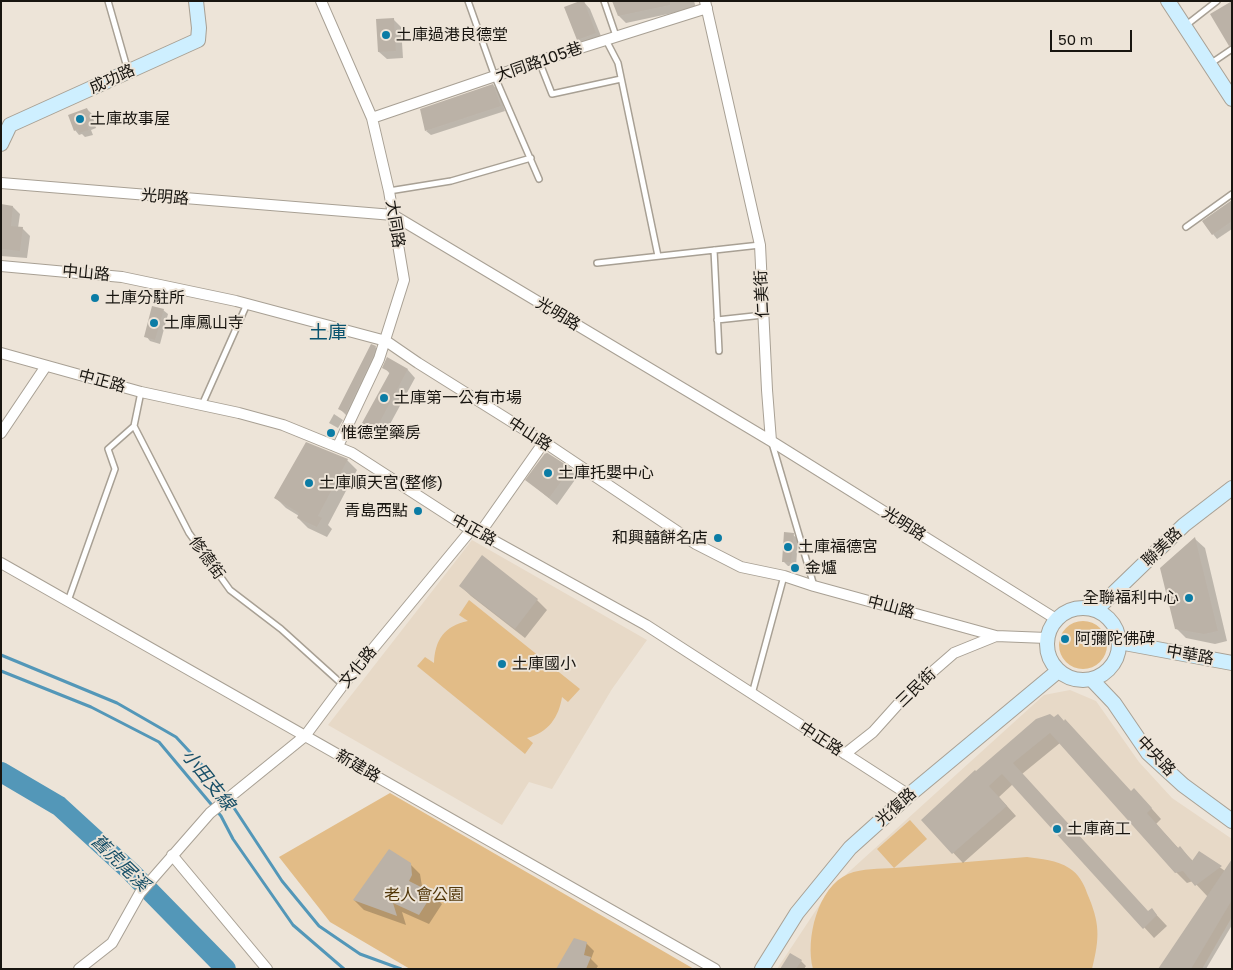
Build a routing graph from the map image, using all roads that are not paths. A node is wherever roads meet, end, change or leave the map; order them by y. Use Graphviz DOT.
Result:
graph roads {
  1 [pos="108,1"];
  2 [pos="196,1"];
  3 [pos="321,1"];
  4 [pos="468,1"];
  5 [pos="604,1"];
  6 [pos="1168,1"];
  7 [pos="1217,1"];
  8 [pos="706,4"];
  9 [pos="1184,26"];
  10 [pos="611,38"];
  11 [pos="1232,49"];
  12 [pos="539,61"];
  13 [pos="1209,64"];
  14 [pos="128,72"];
  15 [pos="495,77"];
  16 [pos="621,79"];
  17 [pos="1232,99"];
  18 [pos="372,118"];
  19 [pos="1,144"];
  20 [pos="531,158"];
  21 [pos="539,178"];
  22 [pos="1,183"];
  23 [pos="389,191"];
  24 [pos="1232,194"];
  25 [pos="393,216"];
  26 [pos="1186,226"];
  27 [pos="760,245"];
  28 [pos="714,250"];
  29 [pos="658,256"];
  30 [pos="597,263"];
  31 [pos="1,266"];
  32 [pos="247,304"];
  33 [pos="763,316"];
  34 [pos="717,320"];
  35 [pos="386,341"];
  36 [pos="719,350"];
  37 [pos="1,353"];
  38 [pos="46,366"];
  39 [pos="141,392"];
  40 [pos="202,405"];
  41 [pos="134,426"];
  42 [pos="1,432"];
  43 [pos="771,441"];
  44 [pos="544,442"];
  45 [pos="338,446"];
  46 [pos="1232,488"];
  47 [pos="476,532"];
  48 [pos="1,563"];
  49 [pos="784,575"];
  50 [pos="814,586"];
  51 [pos="68,601"];
  52 [pos="1096,610"];
  53 [pos="1056,619"];
  54 [pos="996,636"];
  55 [pos="1047,638"];
  56 [pos="1120,642"];
  57 [pos="1232,662"];
  58 [pos="1058,671"];
  59 [pos="1092,680"];
  60 [pos="343,685"];
  61 [pos="752,694"];
  62 [pos="305,736"];
  63 [pos="845,754"];
  64 [pos="909,795"];
  65 [pos="1228,816"];
  66 [pos="172,855"];
  67 [pos="79,969"];
  68 [pos="267,969"];
  69 [pos="715,969"];
  70 [pos="762,969"];
  1 -- 14 [label="lane"];
  2 -- 14 [label="street, 成功路"];
  3 -- 18 [label="street, 大同路"];
  4 -- 15 [label="lane"];
  5 -- 10 [label="lane"];
  6 -- 9 [label="street"];
  7 -- 9 [label="lane"];
  8 -- 10 [label="street, 大同路105巷"];
  8 -- 27 [label="street, 仁美街"];
  9 -- 13 [label="street"];
  10 -- 12 [label="street, 大同路105巷"];
  10 -- 16 [label="lane"];
  11 -- 13 [label="lane"];
  12 -- 15 [label="street, 大同路105巷"];
  12 -- 16 [label="lane"];
  13 -- 17 [label="street"];
  14 -- 19 [label="street, 成功路"];
  15 -- 18 [label="street, 大同路105巷"];
  15 -- 20 [label="lane"];
  16 -- 29 [label="lane"];
  18 -- 23 [label="street, 大同路"];
  20 -- 21 [label="lane"];
  20 -- 23 [label="lane"];
  22 -- 25 [label="street, 光明路"];
  23 -- 25 [label="street, 大同路"];
  24 -- 26 [label="lane"];
  25 -- 35 [label="street, 大同路"];
  25 -- 43 [label="street, 光明路"];
  27 -- 28 [label="lane"];
  27 -- 33 [label="street, 仁美街"];
  28 -- 29 [label="lane"];
  28 -- 34 [label="lane"];
  29 -- 30 [label="lane"];
  31 -- 32 [label="street, 中山路"];
  32 -- 35 [label="street, 中山路"];
  32 -- 40 [label="lane"];
  33 -- 34 [label="lane"];
  33 -- 43 [label="street, 仁美街"];
  34 -- 36 [label="lane"];
  35 -- 44 [label="street, 中山路"];
  35 -- 45 [label="street, 大同路"];
  37 -- 38 [label="street, 中正路"];
  38 -- 39 [label="street, 中正路"];
  38 -- 42 [label="street"];
  39 -- 40 [label="street, 中正路"];
  39 -- 41 [label="lane"];
  40 -- 45 [label="street, 中正路"];
  41 -- 51 [label="lane"];
  41 -- 60 [label="lane, 修德街"];
  43 -- 50 [label="lane, 仁美街"];
  43 -- 53 [label="street, 光明路"];
  44 -- 47 [label="street, 文化路"];
  44 -- 49 [label="street, 中山路"];
  45 -- 47 [label="street, 中正路"];
  46 -- 52 [label="street, 聯美路"];
  47 -- 60 [label="street, 文化路"];
  47 -- 61 [label="street, 中正路"];
  48 -- 51 [label="street, 新建路"];
  49 -- 50 [label="street, 中山路"];
  49 -- 61 [label="lane"];
  50 -- 54 [label="street, 中山路"];
  51 -- 62 [label="street, 新建路"];
  52 -- 53 [label="street"];
  52 -- 56 [label="street"];
  53 -- 55 [label="street"];
  54 -- 55 [label="street, 中山路"];
  54 -- 63 [label="street, 三民街"];
  55 -- 58 [label="street"];
  56 -- 57 [label="street, 中華路"];
  56 -- 59 [label="street"];
  58 -- 59 [label="street"];
  58 -- 64 [label="street, 光復路"];
  59 -- 65 [label="street, 中央路"];
  60 -- 62 [label="street, 文化路"];
  61 -- 63 [label="street, 中正路"];
  62 -- 66 [label="street, 文化路"];
  62 -- 69 [label="street, 新建路"];
  63 -- 64 [label="street, 中正路"];
  64 -- 70 [label="street, 光復路"];
  66 -- 67 [label="street"];
  66 -- 68 [label="street"];
}
